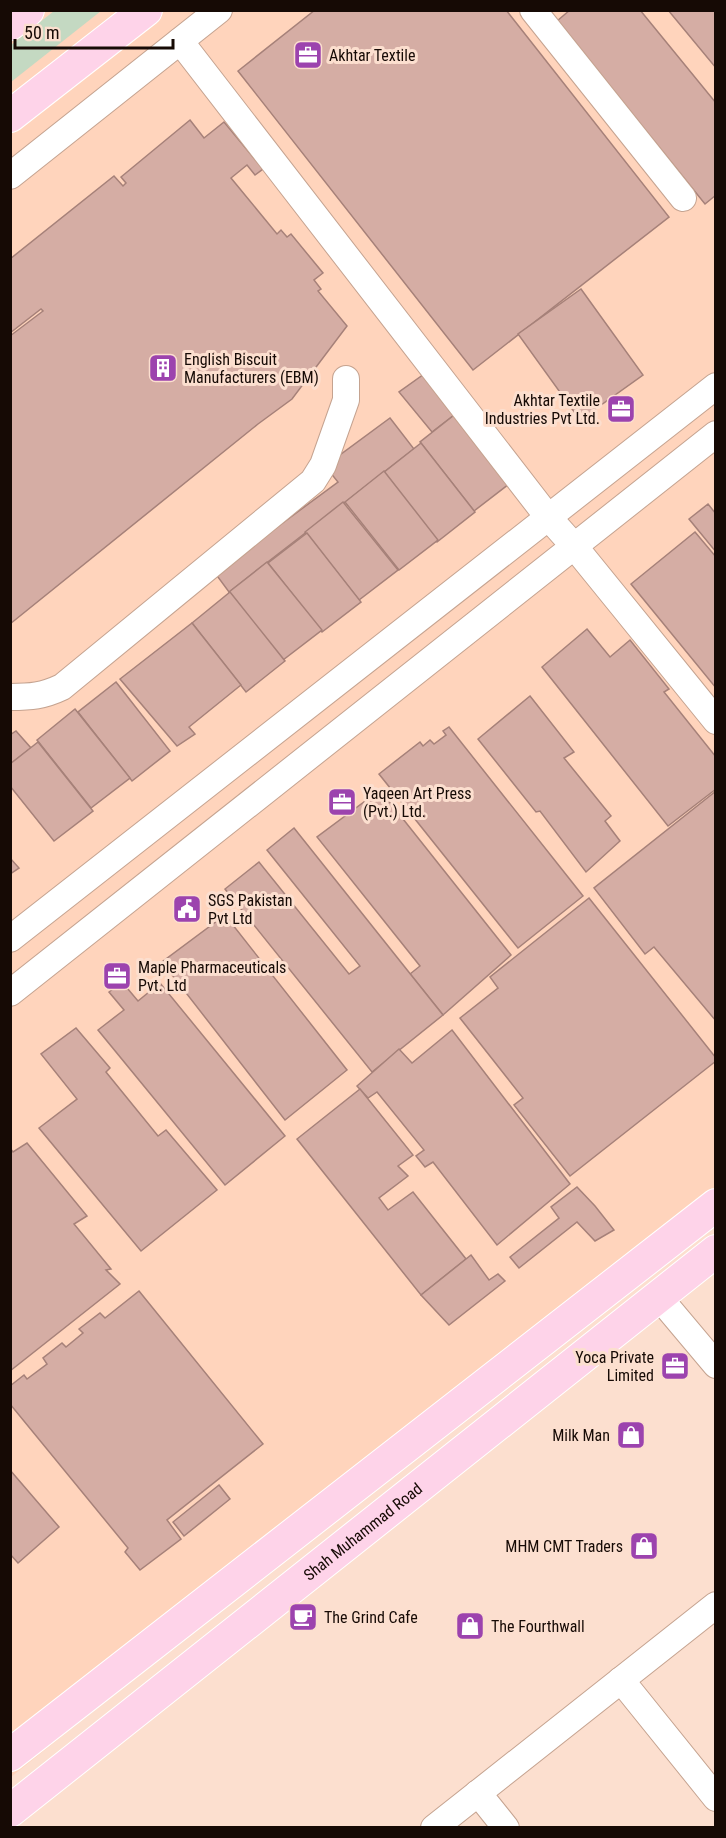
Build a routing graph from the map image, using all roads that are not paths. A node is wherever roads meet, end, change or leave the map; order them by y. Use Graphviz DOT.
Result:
graph roads {
  1 [pos="28,10"];
  2 [pos="146,10"];
  3 [pos="219,10"];
  4 [pos="533,10"];
  5 [pos="10,24"];
  6 [pos="180,41"];
  7 [pos="10,116"];
  8 [pos="10,176"];
  9 [pos="683,198"];
  10 [pos="346,379"];
  11 [pos="716,386"];
  12 [pos="716,434"];
  13 [pos="548,518"];
  14 [pos="574,546"];
  15 [pos="10,697"];
  16 [pos="716,721"];
  17 [pos="257,744"];
  18 [pos="285,776"];
  19 [pos="10,939"];
  20 [pos="10,993"];
  21 [pos="716,1204"];
  22 [pos="716,1251"];
  23 [pos="658,1296"];
  24 [pos="716,1365"];
  25 [pos="716,1605"];
  26 [pos="621,1680"];
  27 [pos="12,1755"];
  28 [pos="46,1783"];
  29 [pos="10,1786"];
  30 [pos="477,1793"];
  31 [pos="716,1798"];
  32 [pos="10,1811"];
  33 [pos="434,1827"];
  34 [pos="506,1827"];
  1 -- 5 [label="main road"];
  2 -- 7 [label="main road"];
  3 -- 6 [label="street"];
  4 -- 9 [label="street"];
  6 -- 8 [label="street"];
  6 -- 13 [label="street"];
  10 -- 15 [label="street"];
  11 -- 13 [label="street"];
  12 -- 14 [label="street"];
  13 -- 14 [label="street"];
  13 -- 17 [label="street"];
  14 -- 16 [label="street"];
  14 -- 18 [label="street"];
  17 -- 18 [label="street"];
  17 -- 19 [label="street"];
  18 -- 20 [label="street"];
  21 -- 27 [label="main road"];
  22 -- 23 [label="main road, Shah Muhammad Road"];
  23 -- 24 [label="street"];
  23 -- 28 [label="main road, Shah Muhammad Road"];
  25 -- 26 [label="street"];
  26 -- 30 [label="street"];
  26 -- 31 [label="street"];
  28 -- 29 [label="street"];
  28 -- 32 [label="main road, Shah Muhammad Road"];
  30 -- 33 [label="street"];
  30 -- 34 [label="street"];
}
